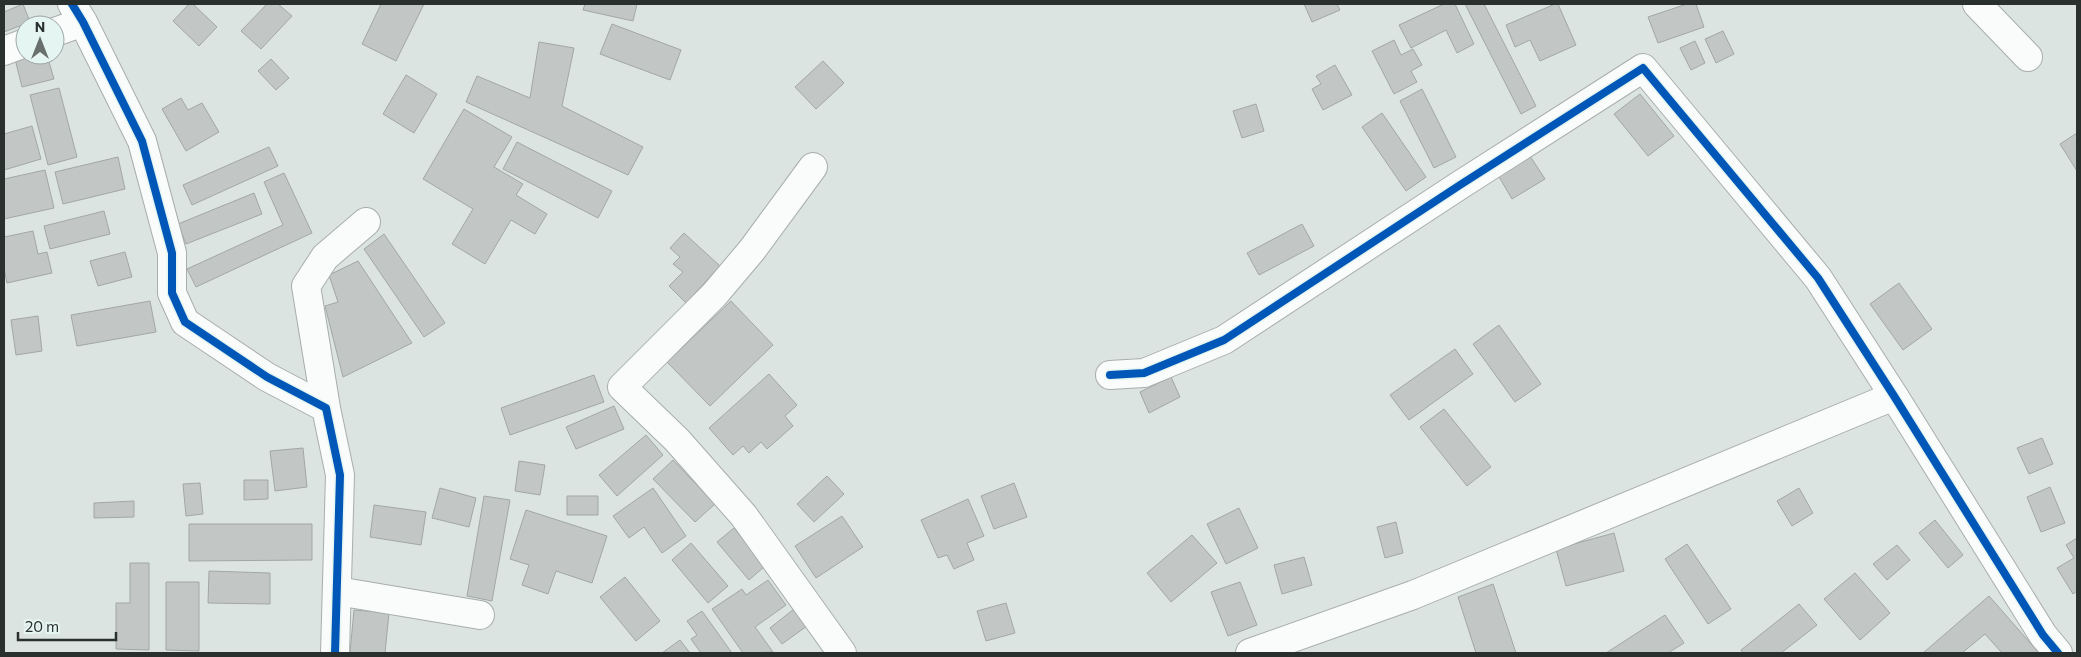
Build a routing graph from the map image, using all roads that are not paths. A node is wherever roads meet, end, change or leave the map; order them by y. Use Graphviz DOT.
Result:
graph roads {
  1 [pos="1977,4"];
  2 [pos="78,13"];
  3 [pos="65,24"];
  4 [pos="2028,57"];
  5 [pos="814,167"];
  6 [pos="366,222"];
  7 [pos="1110,375"];
  8 [pos="1894,396"];
  9 [pos="326,408"];
  10 [pos="338,591"];
  11 [pos="480,615"];
  12 [pos="335,653"];
  13 [pos="842,653"];
  14 [pos="1250,653"];
  15 [pos="2058,653"];
  1 -- 4 [label="street"];
  2 -- 3 [label="street"];
  2 -- 9 [label="street"];
  5 -- 13 [label="street"];
  6 -- 9 [label="street"];
  7 -- 8 [label="street"];
  8 -- 14 [label="street"];
  8 -- 15 [label="street"];
  9 -- 10 [label="street"];
  10 -- 11 [label="street"];
  10 -- 12 [label="street"];
}
